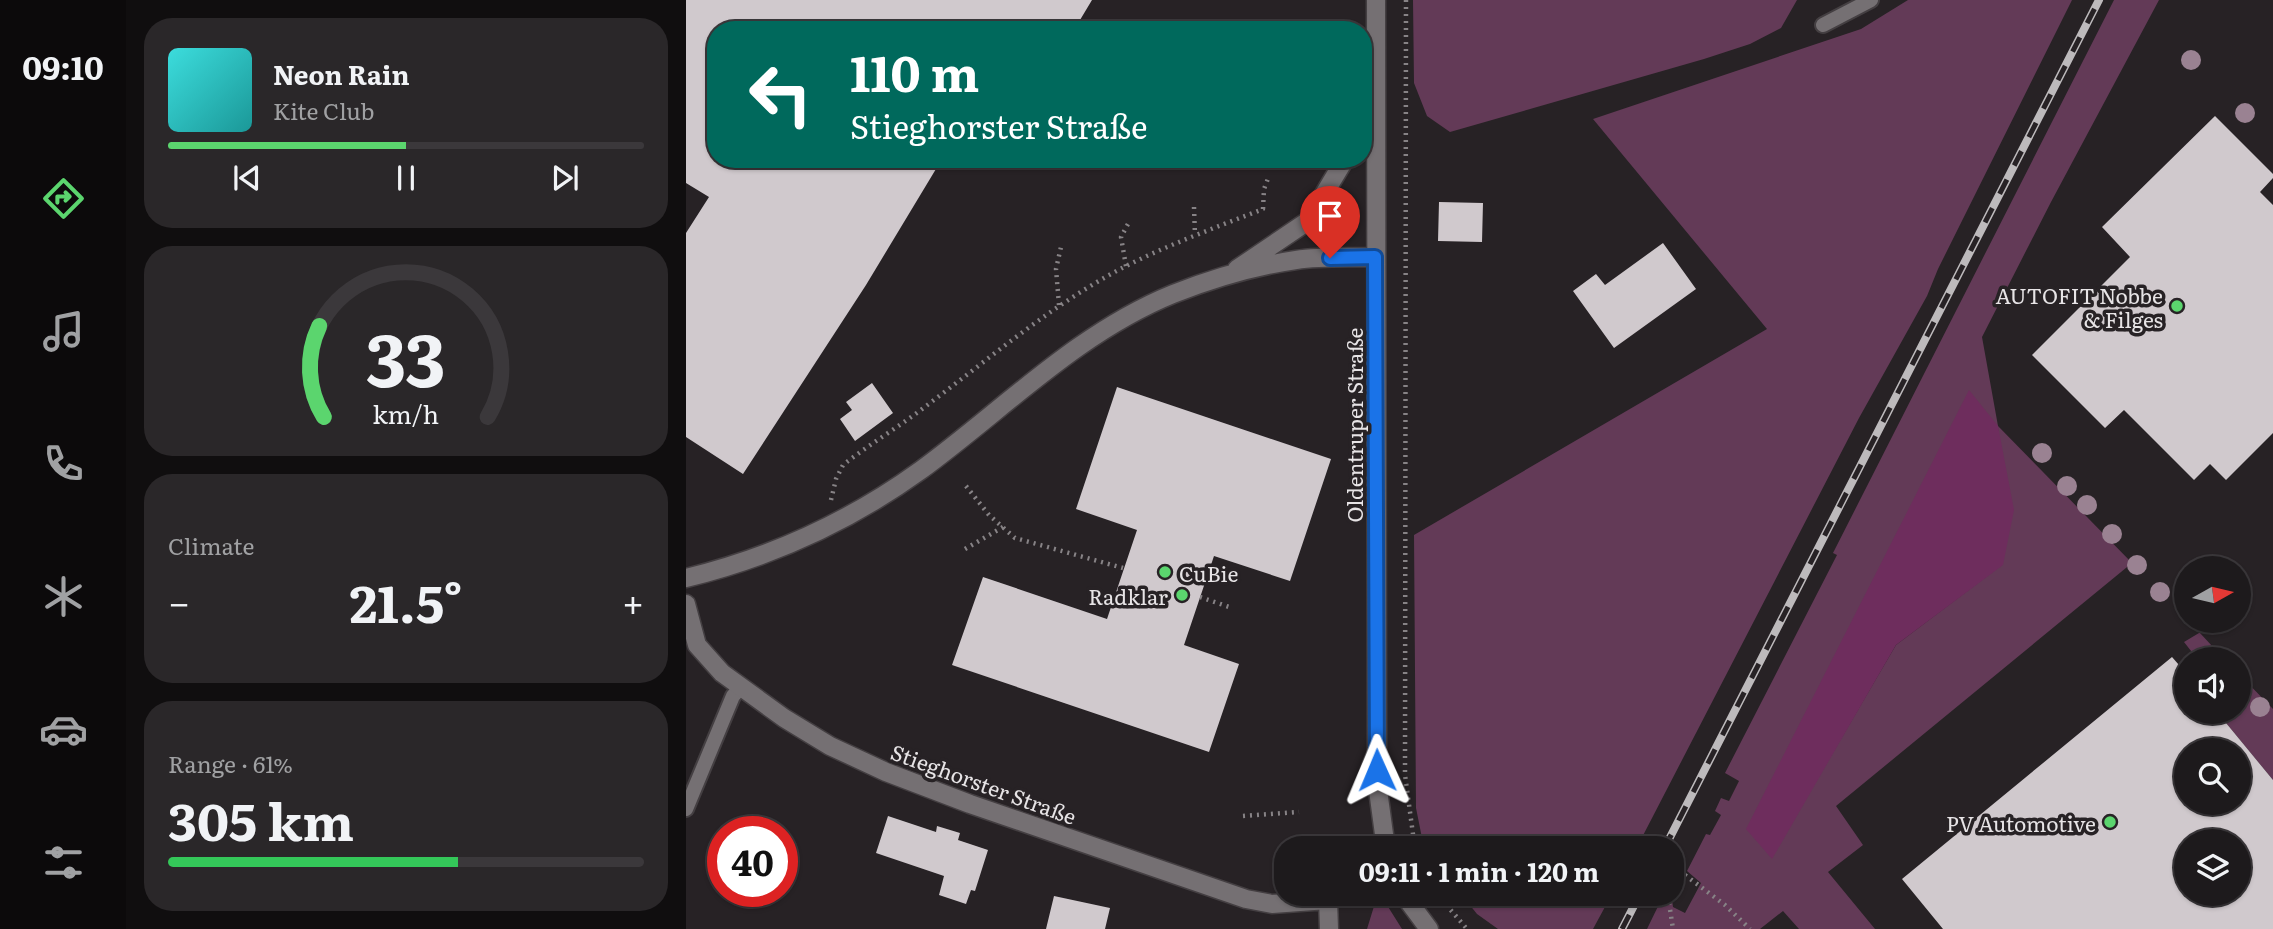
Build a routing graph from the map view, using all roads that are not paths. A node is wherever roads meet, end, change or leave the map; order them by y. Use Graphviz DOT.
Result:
graph roads {
  1 [pos="1376,0"];
  2 [pos="1871,0"];
  3 [pos="1823,25"];
  4 [pos="1375,72"];
  5 [pos="1372,81"];
  6 [pos="1340,168"];
  7 [pos="1375,257"];
  8 [pos="1223,278"];
  9 [pos="686,578"];
  10 [pos="686,604"];
  11 [pos="741,687"];
  12 [pos="686,808"];
  13 [pos="1384,836"];
  14 [pos="1412,906"];
  15 [pos="1329,929"];
  16 [pos="1429,929"];
  1 -- 4 [label="street, Oldentruper Straße"];
  2 -- 3 [label="lane"];
  4 -- 5 [label="street"];
  4 -- 7 [label="street, Oldentruper Straße"];
  6 -- 8 [label="street"];
  7 -- 8 [label="street"];
  7 -- 13 [label="street, Oldentruper Straße"];
  8 -- 9 [label="street"];
  10 -- 11 [label="street, Stieghorster Straße"];
  11 -- 12 [label="lane"];
  11 -- 15 [label="street, Stieghorster Straße"];
  14 -- 16 [label="street"];
}
